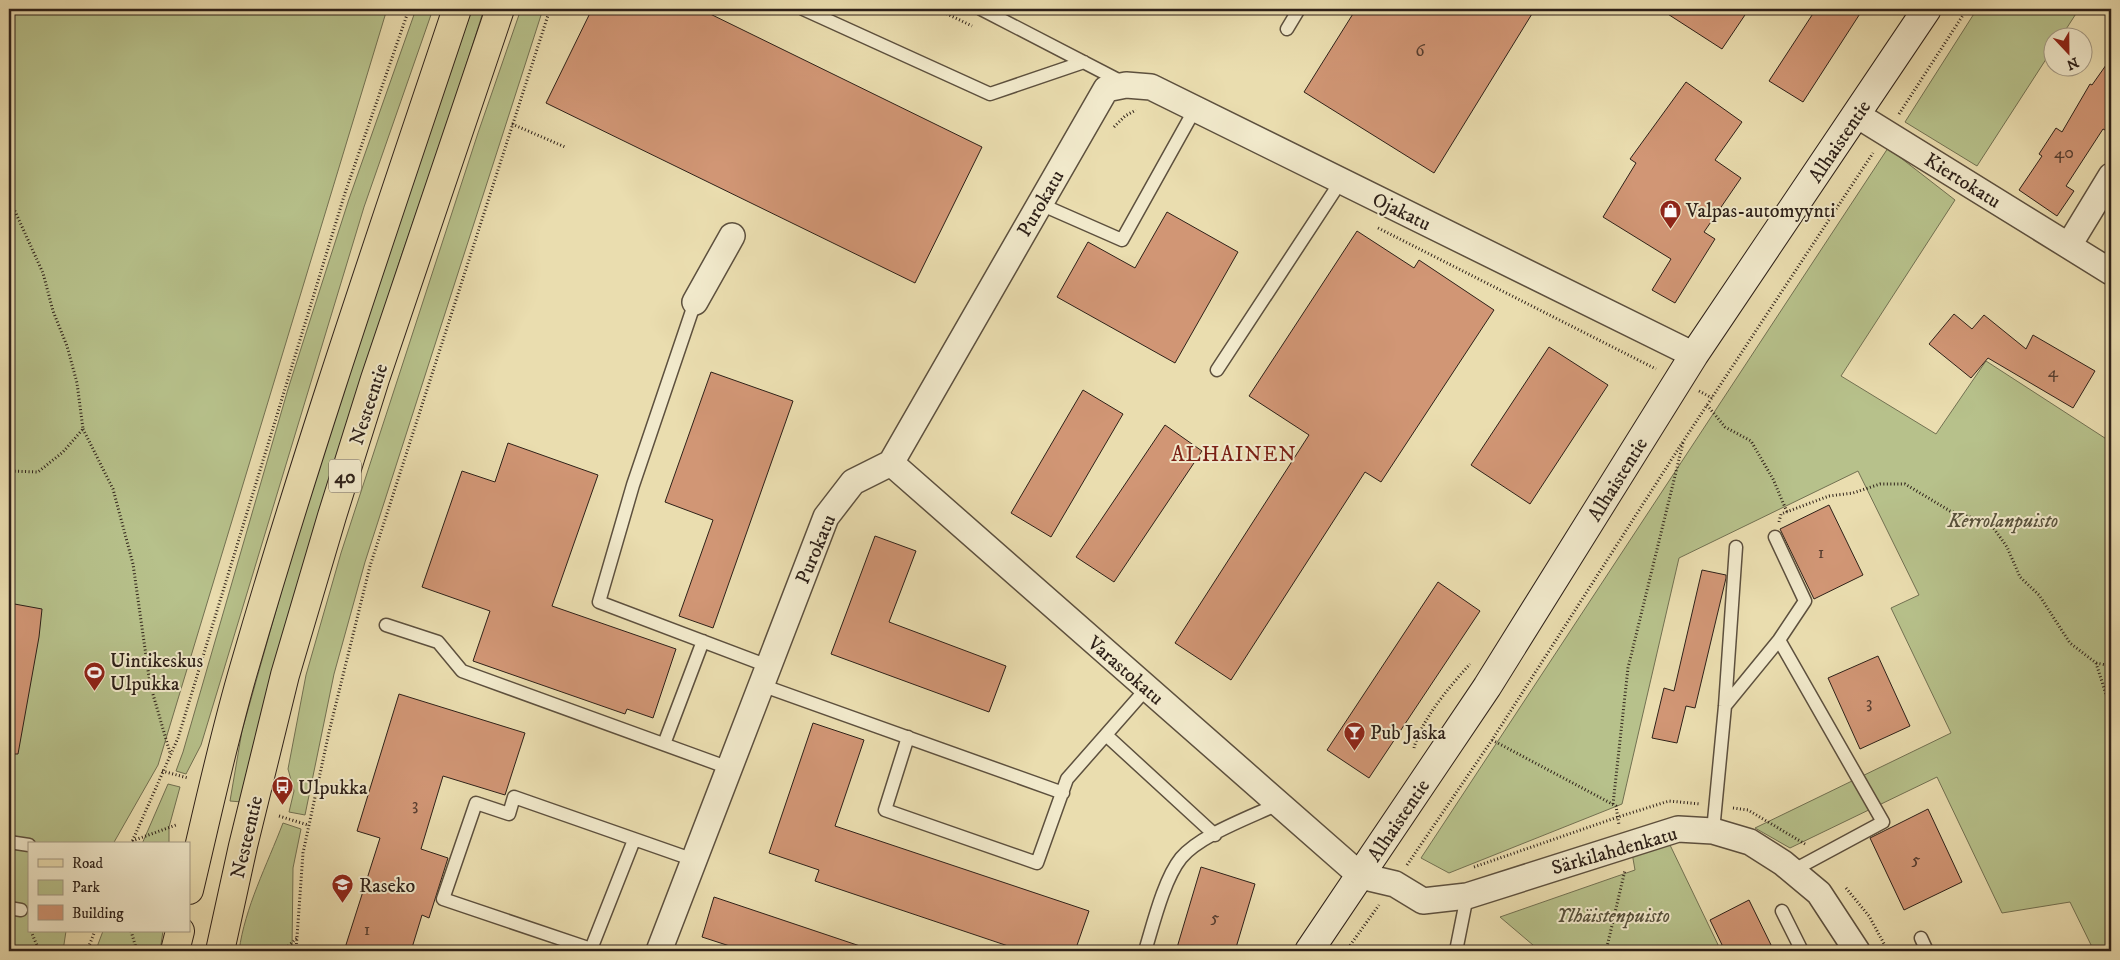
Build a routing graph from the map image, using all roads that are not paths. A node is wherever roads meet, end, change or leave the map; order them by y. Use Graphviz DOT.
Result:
graph roads {
  1 [pos="457,9"];
  2 [pos="500,9"];
  3 [pos="802,9"];
  4 [pos="981,9"];
  5 [pos="1299,9"];
  6 [pos="1927,9"];
  7 [pos="1287,29"];
  8 [pos="1084,62"];
  9 [pos="1116,87"];
  10 [pos="1195,109"];
  11 [pos="1857,115"];
  12 [pos="2111,176"];
  13 [pos="1341,181"];
  14 [pos="1040,204"];
  15 [pos="732,236"];
  16 [pos="2069,245"];
  17 [pos="2111,272"];
  18 [pos="695,302"];
  19 [pos="1694,355"];
  20 [pos="1217,370"];
  21 [pos="891,463"];
  22 [pos="1775,537"];
  23 [pos="1736,547"];
  24 [pos="386,625"];
  25 [pos="1779,640"];
  26 [pos="703,641"];
  27 [pos="765,675"];
  28 [pos="1147,688"];
  29 [pos="1725,706"];
  30 [pos="1106,735"];
  31 [pos="908,737"];
  32 [pos="664,744"];
  33 [pos="729,768"];
  34 [pos="1062,793"];
  35 [pos="1278,804"];
  36 [pos="1713,832"];
  37 [pos="1215,835"];
  38 [pos="634,840"];
  39 [pos="9,842"];
  40 [pos="28,844"];
  41 [pos="694,860"];
  42 [pos="1792,870"];
  43 [pos="1361,876"];
  44 [pos="190,886"];
  45 [pos="1467,896"];
  46 [pos="1782,911"];
  47 [pos="180,932"];
  48 [pos="1921,938"];
  49 [pos="175,951"];
  50 [pos="220,951"];
  51 [pos="659,951"];
  52 [pos="1145,951"];
  53 [pos="1309,951"];
  54 [pos="1456,951"];
  55 [pos="1802,951"];
  56 [pos="1857,951"];
  57 [pos="1927,951"];
  1 -- 44 [label="main road, Nesteentie / 40"];
  2 -- 50 [label="main road, Nesteentie / 40"];
  3 -- 8 [label="lane"];
  4 -- 8 [label="lane"];
  5 -- 7 [label="lane"];
  6 -- 11 [label="street, Alhaistentie"];
  8 -- 9 [label="lane"];
  9 -- 10 [label="street, Ojakatu"];
  9 -- 14 [label="street, Purokatu"];
  10 -- 13 [label="street, Ojakatu"];
  10 -- 14 [label="lane"];
  11 -- 16 [label="street, Kiertokatu"];
  11 -- 19 [label="street, Alhaistentie"];
  12 -- 16 [label="street"];
  13 -- 19 [label="street, Ojakatu"];
  13 -- 20 [label="lane"];
  14 -- 21 [label="street, Purokatu"];
  15 -- 18 [label="street"];
  16 -- 17 [label="street, Kiertokatu"];
  18 -- 26 [label="lane"];
  19 -- 43 [label="street, Alhaistentie"];
  21 -- 27 [label="street, Purokatu"];
  21 -- 28 [label="street, Varastokatu"];
  22 -- 25 [label="lane"];
  23 -- 29 [label="lane"];
  24 -- 32 [label="lane"];
  25 -- 29 [label="lane"];
  25 -- 42 [label="lane"];
  26 -- 27 [label="lane"];
  26 -- 32 [label="lane"];
  27 -- 31 [label="lane"];
  27 -- 33 [label="street, Purokatu"];
  28 -- 30 [label="lane"];
  28 -- 35 [label="street, Varastokatu"];
  29 -- 36 [label="lane"];
  30 -- 34 [label="lane"];
  30 -- 37 [label="lane"];
  31 -- 34 [label="lane"];
  31 -- 34 [label="lane"];
  32 -- 33 [label="lane"];
  33 -- 41 [label="street, Purokatu"];
  35 -- 37 [label="lane"];
  35 -- 43 [label="street, Varastokatu"];
  36 -- 42 [label="street, Särkilahdenkatu"];
  36 -- 45 [label="street, Särkilahdenkatu"];
  37 -- 52 [label="lane"];
  38 -- 38 [label="lane"];
  38 -- 41 [label="lane"];
  39 -- 40 [label="lane"];
  41 -- 51 [label="street, Purokatu"];
  42 -- 56 [label="street, Särkilahdenkatu"];
  43 -- 45 [label="street, Särkilahdenkatu"];
  43 -- 53 [label="street, Alhaistentie"];
  45 -- 54 [label="lane"];
  46 -- 55 [label="lane"];
  47 -- 49 [label="main road"];
  48 -- 57 [label="lane"];
}
